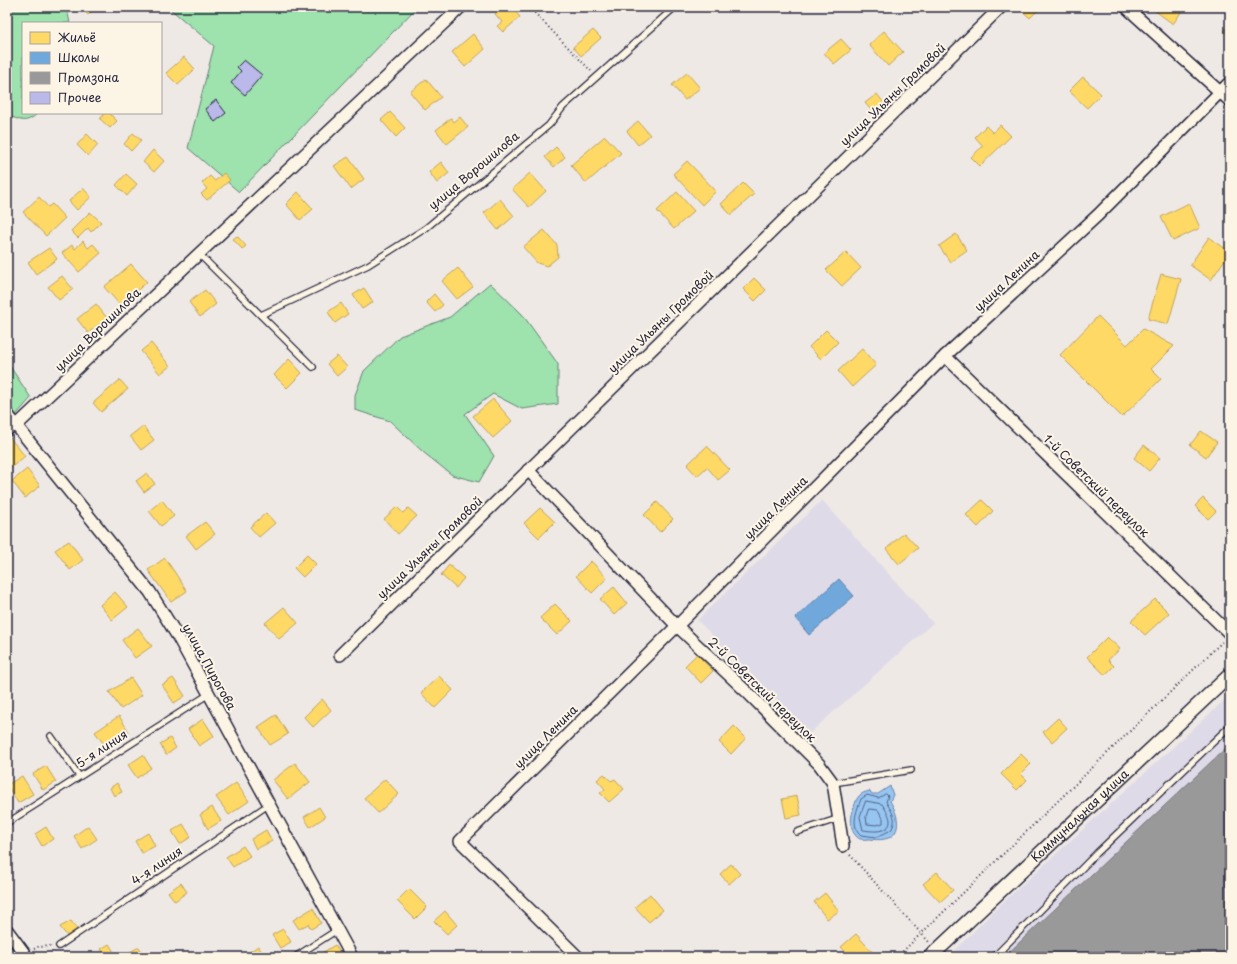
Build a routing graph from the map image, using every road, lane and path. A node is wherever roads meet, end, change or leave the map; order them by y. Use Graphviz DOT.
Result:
graph roads {
  1 [pos="461,7"];
  2 [pos="529,7"];
  3 [pos="674,7"];
  4 [pos="1001,7"];
  5 [pos="1126,7"];
  6 [pos="597,77"];
  7 [pos="1230,82"];
  8 [pos="1220,94"];
  9 [pos="1230,101"];
  10 [pos="198,253"];
  11 [pos="261,315"];
  12 [pos="944,356"];
  13 [pos="313,367"];
  14 [pos="7,414"];
  15 [pos="16,426"];
  16 [pos="7,434"];
  17 [pos="528,470"];
  18 [pos="677,626"];
  19 [pos="1227,637"];
  20 [pos="340,654"];
  21 [pos="1230,675"];
  22 [pos="209,694"];
  23 [pos="1230,726"];
  24 [pos="51,736"];
  25 [pos="911,770"];
  26 [pos="79,776"];
  27 [pos="833,783"];
  28 [pos="268,805"];
  29 [pos="840,818"];
  30 [pos="7,823"];
  31 [pos="797,832"];
  32 [pos="843,846"];
  33 [pos="7,930"];
  34 [pos="337,930"];
  35 [pos="921,934"];
  36 [pos="59,946"];
  37 [pos="934,954"];
  38 [pos="26,956"];
  39 [pos="295,957"];
  40 [pos="352,957"];
  41 [pos="578,957"];
  42 [pos="897,957"];
  43 [pos="994,957"];
  1 -- 10 [label="street, улица Ворошилова"];
  2 -- 6 [label="path"];
  3 -- 6 [label="lane, улица Ворошилова"];
  4 -- 17 [label="street, улица Ульяны Громовой"];
  5 -- 8 [label="street"];
  6 -- 11 [label="lane, улица Ворошилова"];
  7 -- 8 [label="street, улица Ленина"];
  8 -- 9 [label="street"];
  8 -- 12 [label="street, улица Ленина"];
  10 -- 11 [label="lane"];
  10 -- 15 [label="street, улица Ворошилова"];
  11 -- 13 [label="lane"];
  12 -- 18 [label="street, улица Ленина"];
  12 -- 19 [label="street, 1-й Советский переулок"];
  14 -- 15 [label="street, улица Пирогова"];
  15 -- 16 [label="lane"];
  15 -- 22 [label="street, улица Пирогова"];
  17 -- 18 [label="street, 2-й Советский переулок"];
  17 -- 20 [label="street, улица Ульяны Громовой"];
  18 -- 27 [label="street, 2-й Советский переулок"];
  18 -- 41 [label="street, улица Ленина"];
  19 -- 35 [label="path"];
  21 -- 37 [label="street, Коммунальная улица"];
  22 -- 26 [label="lane, 5-я линия"];
  22 -- 28 [label="street, улица Пирогова"];
  23 -- 43 [label="lane"];
  24 -- 26 [label="lane"];
  25 -- 27 [label="lane"];
  26 -- 30 [label="lane, 5-я линия"];
  27 -- 29 [label="street, 2-й Советский переулок"];
  28 -- 34 [label="street, улица Пирогова"];
  28 -- 36 [label="lane, 4-я линия"];
  29 -- 31 [label="lane"];
  29 -- 32 [label="street, 2-й Советский переулок"];
  32 -- 35 [label="path"];
  33 -- 38 [label="street"];
  34 -- 39 [label="lane"];
  34 -- 40 [label="street, улица Пирогова"];
  35 -- 37 [label="path"];
  35 -- 42 [label="path"];
  36 -- 38 [label="path"];
}
